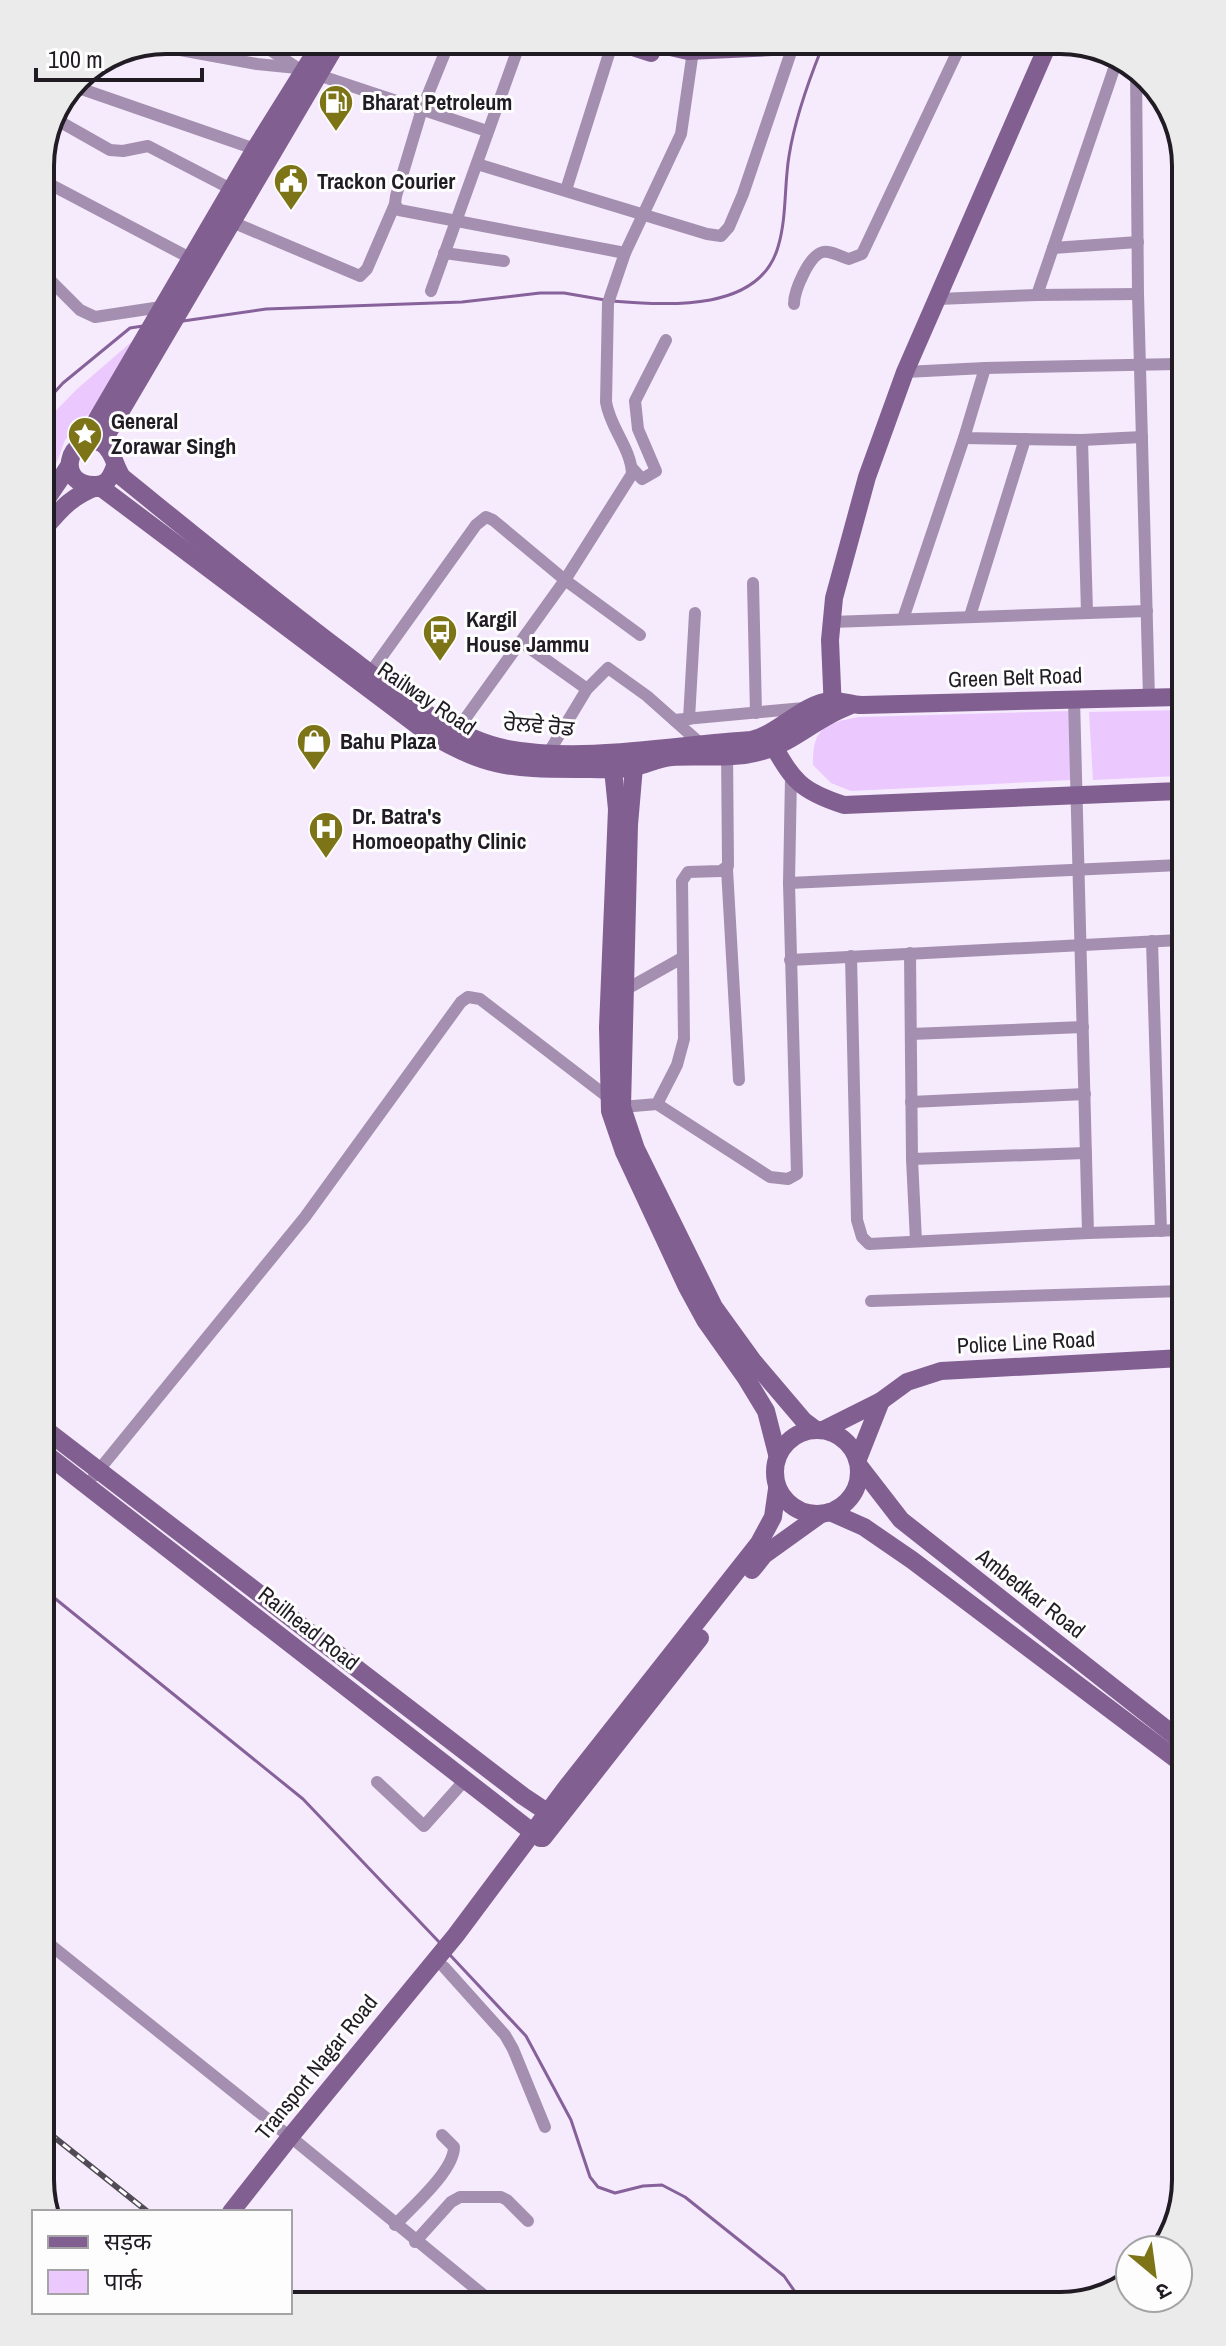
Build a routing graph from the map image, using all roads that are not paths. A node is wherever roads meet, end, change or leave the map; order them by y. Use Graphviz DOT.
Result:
graph roads {
  1 [pos="202,54"];
  2 [pos="278,54"];
  3 [pos="315,54"];
  4 [pos="324,54"];
  5 [pos="444,54"];
  6 [pos="516,54"];
  7 [pos="608,54"];
  8 [pos="656,54"];
  9 [pos="678,54"];
  10 [pos="691,54"];
  11 [pos="783,54"];
  12 [pos="956,54"];
  13 [pos="1044,54"];
  14 [pos="1114,68"];
  15 [pos="305,71"];
  16 [pos="1136,84"];
  17 [pos="85,90"];
  18 [pos="422,109"];
  19 [pos="63,123"];
  20 [pos="487,131"];
  21 [pos="255,149"];
  22 [pos="477,164"];
  23 [pos="54,186"];
  24 [pos="231,189"];
  25 [pos="566,190"];
  26 [pos="395,204"];
  27 [pos="643,213"];
  28 [pos="455,221"];
  29 [pos="232,222"];
  30 [pos="1138,242"];
  31 [pos="1053,248"];
  32 [pos="444,253"];
  33 [pos="625,253"];
  34 [pos="190,258"];
  35 [pos="504,261"];
  36 [pos="54,291"];
  37 [pos="431,291"];
  38 [pos="1138,294"];
  39 [pos="1037,295"];
  40 [pos="938,299"];
  41 [pos="794,304"];
  42 [pos="159,311"];
  43 [pos="666,340"];
  44 [pos="1172,364"];
  45 [pos="1142,366"];
  46 [pos="985,368"];
  47 [pos="905,372"];
  48 [pos="1142,437"];
  49 [pos="964,438"];
  50 [pos="1025,439"];
  51 [pos="1082,440"];
  52 [pos="83,443"];
  53 [pos="102,443"];
  54 [pos="69,466"];
  55 [pos="115,466"];
  56 [pos="632,468"];
  57 [pos="99,486"];
  58 [pos="54,488"];
  59 [pos="54,517"];
  60 [pos="565,580"];
  61 [pos="753,583"];
  62 [pos="1147,611"];
  63 [pos="1087,612"];
  64 [pos="695,613"];
  65 [pos="970,616"];
  66 [pos="903,619"];
  67 [pos="831,622"];
  68 [pos="640,635"];
  69 [pos="521,642"];
  70 [pos="370,673"];
  71 [pos="587,689"];
  72 [pos="1172,697"];
  73 [pos="1149,698"];
  74 [pos="1074,699"];
  75 [pos="839,706"];
  76 [pos="811,708"];
  77 [pos="756,713"];
  78 [pos="689,719"];
  79 [pos="674,720"];
  80 [pos="457,730"];
  81 [pos="776,738"];
  82 [pos="701,744"];
  83 [pos="727,749"];
  84 [pos="549,752"];
  85 [pos="636,759"];
  86 [pos="612,761"];
  87 [pos="798,783"];
  88 [pos="1172,791"];
  89 [pos="1076,796"];
  90 [pos="1172,865"];
  91 [pos="727,869"];
  92 [pos="1078,869"];
  93 [pos="789,883"];
  94 [pos="1172,940"];
  95 [pos="1152,941"];
  96 [pos="1080,945"];
  97 [pos="910,953"];
  98 [pos="851,956"];
  99 [pos="682,958"];
  100 [pos="790,960"];
  101 [pos="625,990"];
  102 [pos="1083,1027"];
  103 [pos="911,1034"];
  104 [pos="739,1080"];
  105 [pos="1085,1094"];
  106 [pos="616,1102"];
  107 [pos="911,1102"];
  108 [pos="657,1104"];
  109 [pos="1086,1153"];
  110 [pos="912,1159"];
  111 [pos="1172,1230"];
  112 [pos="1161,1231"];
  113 [pos="1088,1233"];
  114 [pos="916,1241"];
  115 [pos="1172,1291"];
  116 [pos="871,1301"];
  117 [pos="1172,1359"];
  118 [pos="881,1401"];
  119 [pos="820,1430"];
  120 [pos="54,1438"];
  121 [pos="777,1454"];
  122 [pos="54,1458"];
  123 [pos="859,1463"];
  124 [pos="93,1477"];
  125 [pos="777,1489"];
  126 [pos="825,1513"];
  127 [pos="1172,1734"];
  128 [pos="1172,1756"];
  129 [pos="465,1780"];
  130 [pos="377,1782"];
  131 [pos="569,1784"];
  132 [pos="523,1796"];
  133 [pos="512,1816"];
  134 [pos="553,1816"];
  135 [pos="538,1836"];
  136 [pos="519,1850"];
  137 [pos="456,1940"];
  138 [pos="54,1948"];
  139 [pos="444,1961"];
  140 [pos="545,2127"];
  141 [pos="442,2135"];
  142 [pos="294,2140"];
  143 [pos="233,2210"];
  144 [pos="243,2210"];
  145 [pos="528,2221"];
  146 [pos="395,2225"];
  147 [pos="415,2242"];
  148 [pos="479,2292"];
  1 -- 15 [label="street"];
  2 -- 15 [label="street"];
  3 -- 15 [label="main road"];
  4 -- 15 [label="main road"];
  5 -- 18 [label="street"];
  6 -- 20 [label="street"];
  7 -- 25 [label="street"];
  8 -- 9 [label="main road"];
  10 -- 27 [label="street"];
  11 -- 27 [label="street"];
  12 -- 41 [label="street"];
  13 -- 40 [label="main road"];
  14 -- 31 [label="street"];
  15 -- 18 [label="street"];
  15 -- 21 [label="main road"];
  15 -- 29 [label="main road"];
  16 -- 30 [label="street"];
  17 -- 21 [label="street"];
  18 -- 20 [label="street"];
  18 -- 26 [label="street"];
  19 -- 24 [label="street"];
  20 -- 22 [label="street"];
  21 -- 24 [label="main road"];
  22 -- 25 [label="street"];
  22 -- 28 [label="street"];
  23 -- 34 [label="street"];
  24 -- 34 [label="main road"];
  25 -- 27 [label="street"];
  26 -- 28 [label="street"];
  26 -- 29 [label="street"];
  27 -- 33 [label="street"];
  28 -- 32 [label="street"];
  28 -- 33 [label="street"];
  29 -- 53 [label="main road"];
  30 -- 31 [label="street"];
  30 -- 38 [label="street"];
  31 -- 39 [label="street"];
  32 -- 35 [label="street"];
  32 -- 37 [label="street"];
  33 -- 56 [label="street"];
  34 -- 42 [label="main road"];
  36 -- 42 [label="street"];
  38 -- 39 [label="street"];
  38 -- 45 [label="street"];
  39 -- 40 [label="street"];
  40 -- 47 [label="main road"];
  42 -- 52 [label="main road"];
  43 -- 56 [label="street"];
  44 -- 45 [label="street"];
  45 -- 46 [label="street"];
  45 -- 48 [label="street"];
  46 -- 47 [label="street"];
  46 -- 49 [label="street"];
  47 -- 67 [label="main road"];
  48 -- 51 [label="street"];
  48 -- 62 [label="street"];
  49 -- 50 [label="street"];
  49 -- 66 [label="street"];
  50 -- 51 [label="street"];
  50 -- 65 [label="street"];
  51 -- 63 [label="street"];
  52 -- 53 [label="main road"];
  52 -- 54 [label="main road"];
  53 -- 55 [label="main road"];
  54 -- 57 [label="main road"];
  54 -- 58 [label="main road"];
  55 -- 57 [label="main road"];
  55 -- 70 [label="main road, ਰੇਲਵੇ ਰੋਡ"];
  56 -- 60 [label="street"];
  57 -- 59 [label="main road"];
  57 -- 86 [label="main road, Railway Road"];
  60 -- 68 [label="street"];
  60 -- 69 [label="street"];
  60 -- 70 [label="street"];
  61 -- 77 [label="street"];
  62 -- 63 [label="street"];
  62 -- 73 [label="street"];
  63 -- 65 [label="street"];
  64 -- 78 [label="street"];
  65 -- 66 [label="street"];
  66 -- 67 [label="street"];
  67 -- 75 [label="main road"];
  69 -- 71 [label="street"];
  69 -- 80 [label="street"];
  70 -- 80 [label="main road, ਰੇਲਵੇ ਰੋਡ"];
  71 -- 79 [label="street"];
  71 -- 84 [label="street"];
  72 -- 73 [label="main road, Green Belt Road"];
  73 -- 74 [label="main road, Green Belt Road"];
  74 -- 75 [label="main road, Green Belt Road"];
  74 -- 89 [label="street"];
  75 -- 76 [label="main road"];
  75 -- 81 [label="main road, Railway Road"];
  76 -- 77 [label="street"];
  76 -- 81 [label="main road"];
  77 -- 78 [label="street"];
  78 -- 79 [label="street"];
  79 -- 82 [label="street"];
  80 -- 84 [label="main road, ਰੇਲਵੇ ਰੋਡ"];
  81 -- 83 [label="main road, Railway Road"];
  81 -- 87 [label="main road"];
  82 -- 83 [label="main road"];
  82 -- 85 [label="main road"];
  83 -- 85 [label="main road, Railway Road"];
  83 -- 91 [label="street"];
  84 -- 86 [label="main road, ਰੇਲਵੇ ਰੋਡ"];
  85 -- 86 [label="main road, Railway Road"];
  85 -- 101 [label="main road"];
  86 -- 106 [label="main road"];
  87 -- 89 [label="main road"];
  87 -- 93 [label="street"];
  88 -- 89 [label="main road"];
  89 -- 92 [label="street"];
  90 -- 92 [label="street"];
  91 -- 99 [label="street"];
  91 -- 104 [label="street"];
  92 -- 93 [label="street"];
  92 -- 96 [label="street"];
  93 -- 100 [label="street"];
  94 -- 95 [label="street"];
  95 -- 96 [label="street"];
  95 -- 112 [label="street"];
  96 -- 97 [label="street"];
  96 -- 102 [label="street"];
  97 -- 98 [label="street"];
  97 -- 103 [label="street"];
  98 -- 100 [label="street"];
  98 -- 114 [label="street"];
  99 -- 101 [label="street"];
  99 -- 108 [label="street"];
  100 -- 108 [label="street"];
  101 -- 106 [label="main road"];
  102 -- 103 [label="street"];
  102 -- 105 [label="street"];
  103 -- 107 [label="street"];
  105 -- 107 [label="street"];
  105 -- 109 [label="street"];
  106 -- 108 [label="street"];
  106 -- 119 [label="main road"];
  106 -- 121 [label="main road"];
  106 -- 124 [label="street"];
  107 -- 110 [label="street"];
  109 -- 110 [label="street"];
  109 -- 113 [label="street"];
  110 -- 114 [label="street"];
  111 -- 112 [label="street"];
  112 -- 113 [label="street"];
  113 -- 114 [label="street"];
  115 -- 116 [label="street"];
  117 -- 118 [label="main road, Police Line Road"];
  118 -- 119 [label="main road, Police Line Road"];
  118 -- 123 [label="main road"];
  119 -- 121 [label="main road"];
  119 -- 123 [label="main road"];
  120 -- 124 [label="main road, Railhead Road"];
  121 -- 125 [label="main road"];
  122 -- 124 [label="main road, Railhead Road"];
  123 -- 126 [label="main road"];
  123 -- 127 [label="main road, Ambedkar Road"];
  124 -- 129 [label="main road, Railhead Road"];
  124 -- 132 [label="main road, Railhead Road"];
  125 -- 126 [label="main road"];
  125 -- 131 [label="main road"];
  126 -- 128 [label="main road"];
  126 -- 134 [label="main road"];
  129 -- 130 [label="street"];
  129 -- 133 [label="main road, Railhead Road"];
  131 -- 132 [label="main road"];
  131 -- 134 [label="main road"];
  132 -- 134 [label="main road, Railhead Road"];
  133 -- 135 [label="main road, Railhead Road"];
  133 -- 136 [label="main road"];
  134 -- 135 [label="main road"];
  135 -- 136 [label="main road"];
  135 -- 137 [label="main road"];
  136 -- 137 [label="main road"];
  137 -- 139 [label="main road, Transport Nagar Road"];
  138 -- 142 [label="street"];
  139 -- 140 [label="street"];
  139 -- 142 [label="main road, Transport Nagar Road"];
  141 -- 146 [label="street"];
  142 -- 143 [label="main road, Transport Nagar Road"];
  142 -- 144 [label="main road"];
  142 -- 146 [label="street"];
  145 -- 147 [label="street"];
  146 -- 147 [label="street"];
  147 -- 148 [label="street"];
}
